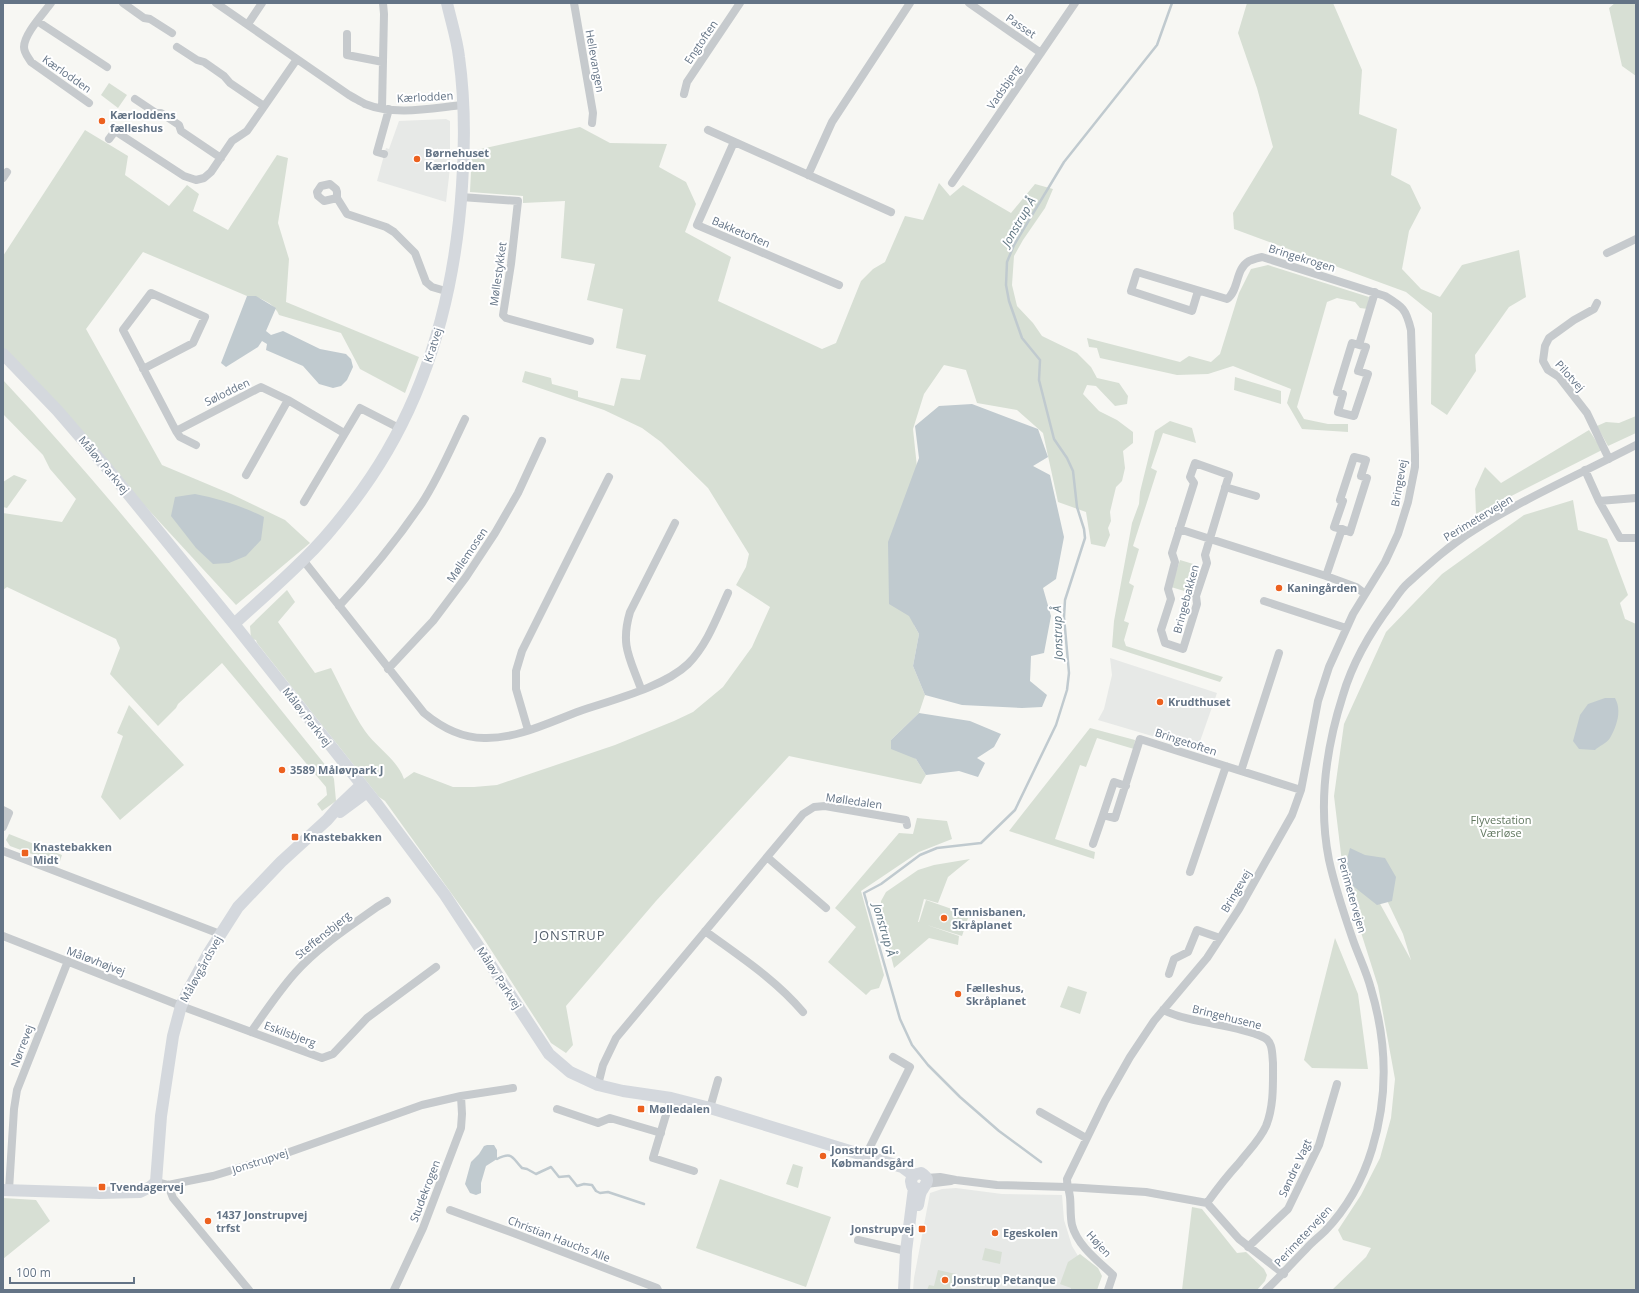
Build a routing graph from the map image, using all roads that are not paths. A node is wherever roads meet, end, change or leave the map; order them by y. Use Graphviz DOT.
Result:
graph roads {
  1 [pos="51,3"];
  2 [pos="123,3"];
  3 [pos="216,3"];
  4 [pos="262,3"];
  5 [pos="383,3"];
  6 [pos="447,3"];
  7 [pos="574,3"];
  8 [pos="740,3"];
  9 [pos="910,3"];
  10 [pos="969,3"];
  11 [pos="1075,3"];
  12 [pos="37,21"];
  13 [pos="248,24"];
  14 [pos="172,34"];
  15 [pos="347,34"];
  16 [pos="177,47"];
  17 [pos="1041,53"];
  18 [pos="297,59"];
  19 [pos="383,62"];
  20 [pos="107,67"];
  21 [pos="684,94"];
  22 [pos="135,98"];
  23 [pos="89,103"];
  24 [pos="463,105"];
  25 [pos="264,106"];
  26 [pos="385,109"];
  27 [pos="592,123"];
  28 [pos="708,130"];
  29 [pos="109,139"];
  30 [pos="734,142"];
  31 [pos="384,154"];
  32 [pos="220,158"];
  33 [pos="808,175"];
  34 [pos="952,183"];
  35 [pos="461,197"];
  36 [pos="337,198"];
  37 [pos="891,212"];
  38 [pos="1636,239"];
  39 [pos="1608,253"];
  40 [pos="839,285"];
  41 [pos="449,292"];
  42 [pos="1198,292"];
  43 [pos="1375,292"];
  44 [pos="1597,303"];
  45 [pos="1402,306"];
  46 [pos="590,341"];
  47 [pos="1359,345"];
  48 [pos="3,354"];
  49 [pos="143,369"];
  50 [pos="288,400"];
  51 [pos="465,419"];
  52 [pos="399,428"];
  53 [pos="176,431"];
  54 [pos="344,433"];
  55 [pos="542,441"];
  56 [pos="196,445"];
  57 [pos="1636,445"];
  58 [pos="1609,459"];
  59 [pos="1585,470"];
  60 [pos="246,475"];
  61 [pos="609,477"];
  62 [pos="1225,487"];
  63 [pos="1256,496"];
  64 [pos="1636,498"];
  65 [pos="1600,501"];
  66 [pos="304,502"];
  67 [pos="675,523"];
  68 [pos="1179,529"];
  69 [pos="1342,529"];
  70 [pos="1210,538"];
  71 [pos="1636,538"];
  72 [pos="303,560"];
  73 [pos="1326,576"];
  74 [pos="728,593"];
  75 [pos="1364,593"];
  76 [pos="1264,601"];
  77 [pos="339,606"];
  78 [pos="234,624"];
  79 [pos="1346,628"];
  80 [pos="1279,653"];
  81 [pos="388,669"];
  82 [pos="641,689"];
  83 [pos="528,730"];
  84 [pos="1226,766"];
  85 [pos="1241,771"];
  86 [pos="1126,786"];
  87 [pos="364,788"];
  88 [pos="1301,790"];
  89 [pos="3,810"];
  90 [pos="1103,815"];
  91 [pos="907,825"];
  92 [pos="3,827"];
  93 [pos="1093,844"];
  94 [pos="3,850"];
  95 [pos="767,857"];
  96 [pos="1190,872"];
  97 [pos="387,901"];
  98 [pos="826,908"];
  99 [pos="704,931"];
  100 [pos="220,934"];
  101 [pos="3,936"];
  102 [pos="1220,938"];
  103 [pos="68,961"];
  104 [pos="436,968"];
  105 [pos="1169,974"];
  106 [pos="181,1006"];
  107 [pos="1163,1010"];
  108 [pos="803,1012"];
  109 [pos="251,1032"];
  110 [pos="893,1057"];
  111 [pos="718,1080"];
  112 [pos="1337,1084"];
  113 [pos="598,1085"];
  114 [pos="513,1088"];
  115 [pos="461,1096"];
  116 [pos="671,1098"];
  117 [pos="710,1108"];
  118 [pos="557,1109"];
  119 [pos="1040,1112"];
  120 [pos="661,1133"];
  121 [pos="1086,1138"];
  122 [pos="865,1157"];
  123 [pos="694,1171"];
  124 [pos="156,1182"];
  125 [pos="919,1182"];
  126 [pos="168,1185"];
  127 [pos="1067,1186"];
  128 [pos="6,1190"];
  129 [pos="1207,1204"];
  130 [pos="450,1210"];
  131 [pos="858,1240"];
  132 [pos="1248,1247"];
  133 [pos="906,1251"];
  134 [pos="1284,1274"];
  135 [pos="250,1290"];
  136 [pos="394,1290"];
  137 [pos="658,1290"];
  138 [pos="904,1290"];
  139 [pos="1108,1290"];
  140 [pos="1266,1290"];
  1 -- 12 [label="street, Kærlodden"];
  2 -- 14 [label="street"];
  3 -- 13 [label="street, Kærlodden"];
  4 -- 13 [label="street"];
  5 -- 19 [label="street, Kærlodden"];
  6 -- 24 [label="street, Kratvej"];
  7 -- 27 [label="street, Hellevangen"];
  8 -- 21 [label="street, Engtoften"];
  9 -- 33 [label="street"];
  10 -- 17 [label="street, Passet"];
  11 -- 17 [label="street, Vadsbjerg"];
  12 -- 20 [label="street"];
  12 -- 23 [label="street, Kærlodden"];
  13 -- 18 [label="street, Kærlodden"];
  15 -- 19 [label="street"];
  16 -- 25 [label="street"];
  17 -- 34 [label="street, Vadsbjerg"];
  18 -- 25 [label="street"];
  18 -- 26 [label="street, Kærlodden"];
  19 -- 26 [label="street, Kærlodden"];
  22 -- 32 [label="street"];
  24 -- 26 [label="street, Kærlodden"];
  24 -- 35 [label="street, Kratvej"];
  25 -- 32 [label="street"];
  26 -- 31 [label="street, Kærlodden"];
  28 -- 30 [label="street"];
  29 -- 32 [label="street"];
  30 -- 33 [label="street"];
  30 -- 40 [label="street, Bakketoften"];
  33 -- 37 [label="street"];
  35 -- 41 [label="street, Kratvej"];
  35 -- 46 [label="street, Møllestykket"];
  36 -- 41 [label="street"];
  38 -- 39 [label="street"];
  41 -- 52 [label="street, Kratvej"];
  42 -- 42 [label="street, Bringekrogen"];
  42 -- 43 [label="street, Bringekrogen"];
  43 -- 45 [label="street, Bringekrogen"];
  43 -- 47 [label="street"];
  44 -- 58 [label="street, Pilotvej"];
  45 -- 75 [label="street, Bringevej"];
  47 -- 47 [label="street"];
  48 -- 78 [label="street, Måløv Parkvej"];
  49 -- 49 [label="street"];
  49 -- 53 [label="street"];
  50 -- 53 [label="street, Sølodden"];
  50 -- 54 [label="street, Sølodden"];
  50 -- 60 [label="street"];
  51 -- 77 [label="street"];
  52 -- 54 [label="street"];
  52 -- 72 [label="street, Kratvej"];
  53 -- 56 [label="street"];
  54 -- 66 [label="street"];
  55 -- 81 [label="street, Møllemosen"];
  57 -- 58 [label="street, Perimetervejen"];
  58 -- 59 [label="street, Perimetervejen"];
  59 -- 65 [label="street"];
  59 -- 134 [label="street, Perimetervejen"];
  61 -- 83 [label="street"];
  62 -- 63 [label="street"];
  62 -- 68 [label="street, Bringebakken"];
  62 -- 70 [label="street, Bringebakken"];
  64 -- 65 [label="street"];
  65 -- 71 [label="street"];
  67 -- 82 [label="street"];
  68 -- 70 [label="street"];
  68 -- 70 [label="street, Bringebakken"];
  69 -- 69 [label="street"];
  69 -- 73 [label="street"];
  70 -- 73 [label="street"];
  72 -- 77 [label="street"];
  72 -- 78 [label="street, Kratvej"];
  73 -- 75 [label="street"];
  74 -- 82 [label="street"];
  75 -- 79 [label="street, Bringevej"];
  76 -- 79 [label="street"];
  77 -- 81 [label="street"];
  78 -- 87 [label="street, Måløv Parkvej"];
  79 -- 88 [label="street, Bringevej"];
  80 -- 85 [label="street"];
  81 -- 83 [label="street"];
  82 -- 83 [label="street"];
  84 -- 85 [label="street, Bringetoften"];
  84 -- 86 [label="street, Bringetoften"];
  84 -- 96 [label="street, Bringetoften"];
  85 -- 88 [label="street, Bringetoften"];
  86 -- 90 [label="street, Bringetoften"];
  86 -- 90 [label="street"];
  87 -- 100 [label="street, Måløvgårdsvej"];
  87 -- 113 [label="street, Måløv Parkvej"];
  88 -- 102 [label="street, Bringevej"];
  89 -- 92 [label="street"];
  90 -- 93 [label="street"];
  91 -- 95 [label="street, Mølledalen"];
  94 -- 100 [label="street"];
  95 -- 98 [label="street"];
  95 -- 99 [label="street, Mølledalen"];
  97 -- 109 [label="street, Steffensbjerg"];
  99 -- 108 [label="street"];
  99 -- 113 [label="street, Mølledalen"];
  100 -- 106 [label="street, Måløvgårdsvej"];
  101 -- 103 [label="street, Måløvhøjvej"];
  102 -- 105 [label="street"];
  102 -- 107 [label="street, Bringevej"];
  103 -- 106 [label="street, Måløvhøjvej"];
  103 -- 128 [label="street, Nørrevej"];
  104 -- 109 [label="street, Eskilsbjerg"];
  106 -- 109 [label="street, Eskilsbjerg"];
  106 -- 124 [label="street, Måløvgårdsvej"];
  107 -- 121 [label="street, Bringevej"];
  107 -- 129 [label="street, Bringehusene"];
  110 -- 122 [label="street"];
  111 -- 117 [label="street"];
  112 -- 132 [label="street, Søndre Vagt"];
  113 -- 116 [label="street"];
  114 -- 115 [label="street, Jonstrupvej"];
  115 -- 126 [label="street, Jonstrupvej"];
  115 -- 136 [label="street, Studekrogen"];
  116 -- 117 [label="street"];
  116 -- 120 [label="street"];
  117 -- 122 [label="street"];
  118 -- 120 [label="street"];
  119 -- 121 [label="street"];
  120 -- 123 [label="street"];
  121 -- 127 [label="street, Bringevej"];
  122 -- 125 [label="street"];
  124 -- 126 [label="street, Jonstrupvej"];
  124 -- 128 [label="street"];
  125 -- 127 [label="street"];
  125 -- 133 [label="street"];
  126 -- 135 [label="street"];
  127 -- 129 [label="street"];
  127 -- 139 [label="street, Højen"];
  129 -- 132 [label="street"];
  130 -- 137 [label="street, Christian Hauchs Alle"];
  131 -- 133 [label="street"];
  132 -- 134 [label="street"];
  133 -- 138 [label="street"];
  134 -- 140 [label="street, Perimetervejen"];
}
